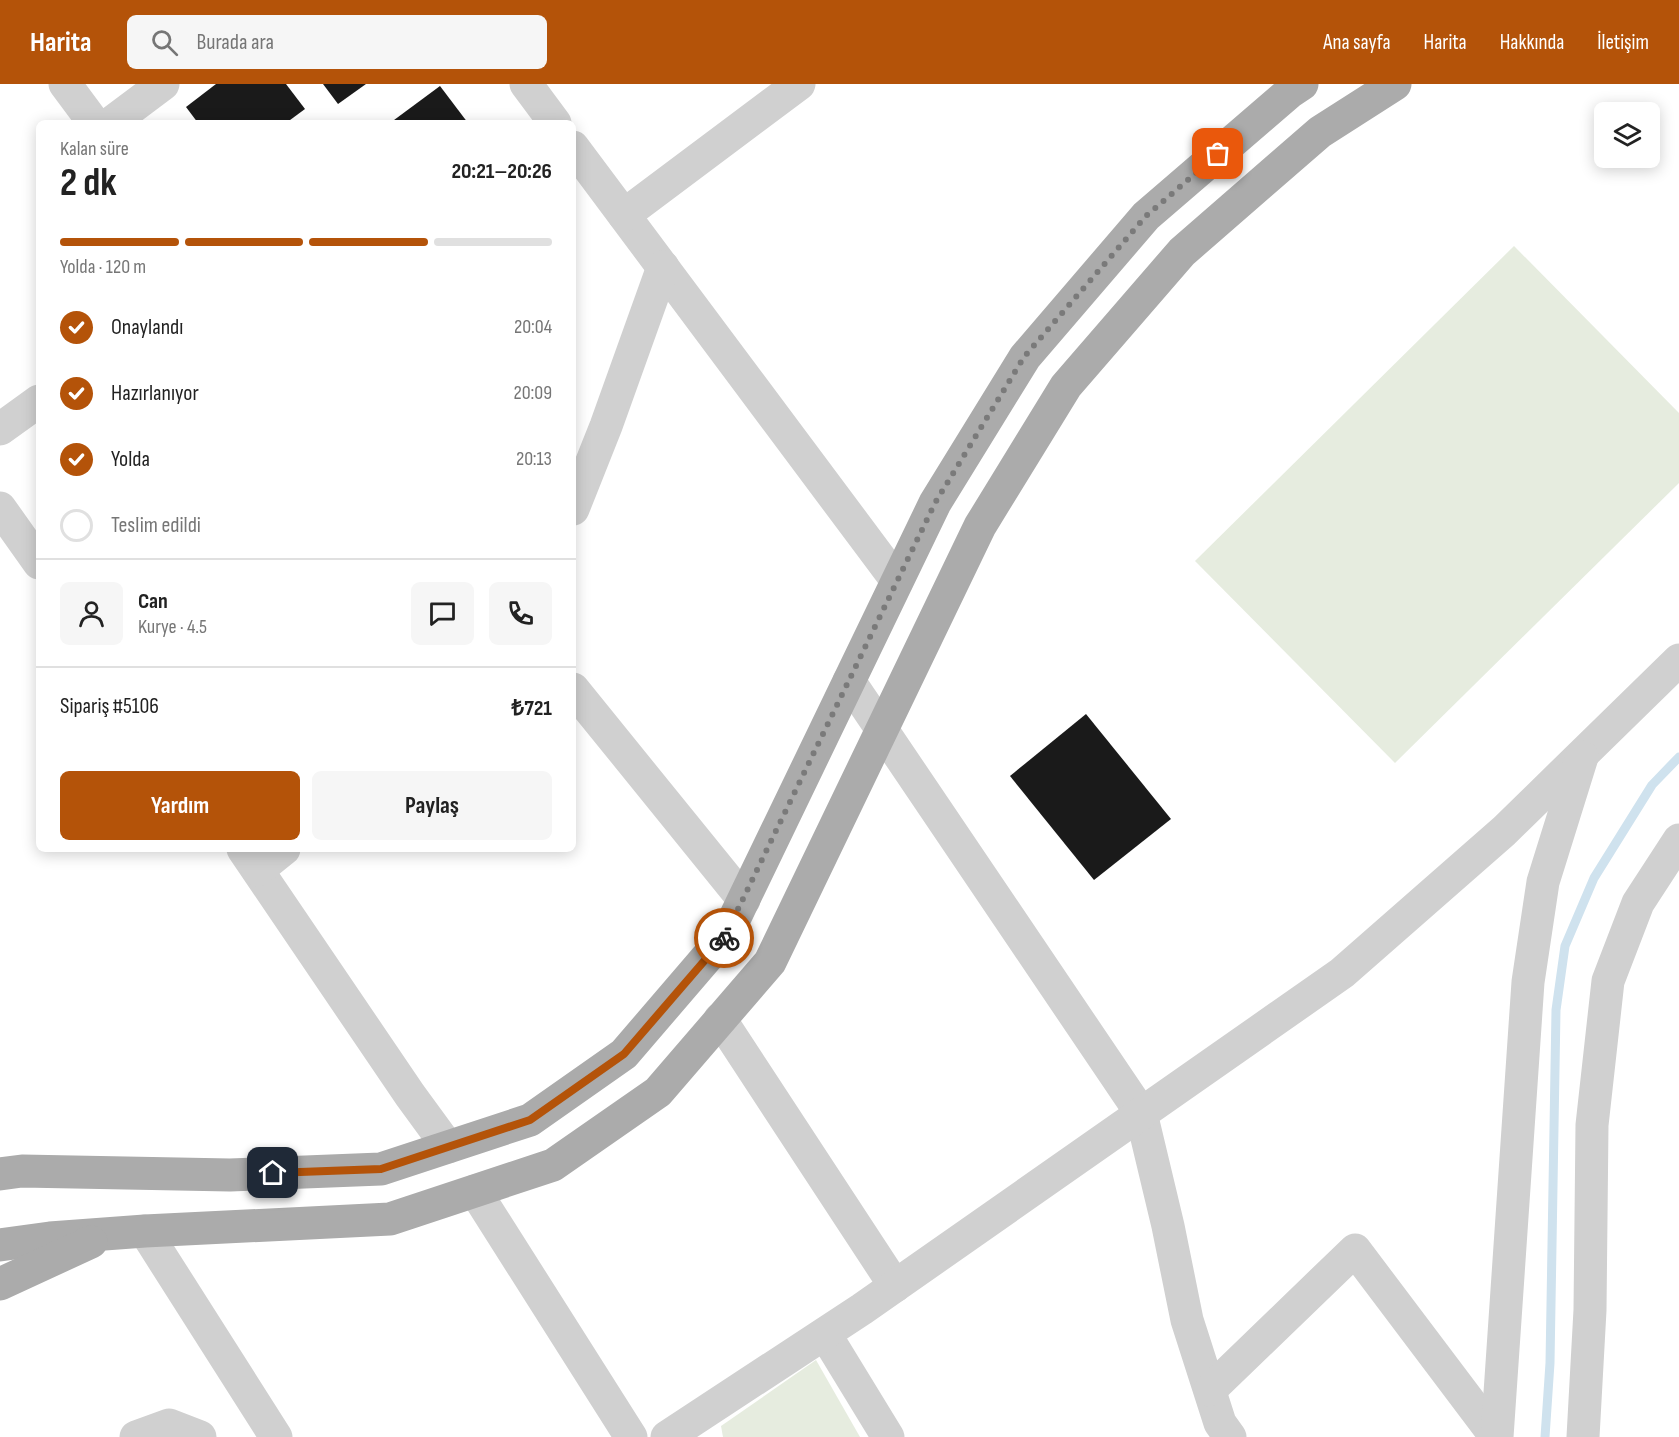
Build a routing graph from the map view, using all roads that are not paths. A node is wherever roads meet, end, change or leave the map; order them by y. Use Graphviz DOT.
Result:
graph roads {
  1 [pos="65,84"];
  2 [pos="163,84"];
  3 [pos="526,84"];
  4 [pos="799,84"];
  5 [pos="1302,84"];
  6 [pos="1395,84"];
  7 [pos="92,120"];
  8 [pos="115,120"];
  9 [pos="553,120"];
  10 [pos="576,151"];
  11 [pos="624,215"];
  12 [pos="663,267"];
  13 [pos="36,403"];
  14 [pos="0,429"];
  15 [pos="576,501"];
  16 [pos="0,508"];
  17 [pos="36,559"];
  18 [pos="897,581"];
  19 [pos="1679,660"];
  20 [pos="849,681"];
  21 [pos="576,693"];
  22 [pos="881,730"];
  23 [pos="1582,754"];
  24 [pos="1679,840"];
  25 [pos="275,852"];
  26 [pos="250,860"];
  27 [pos="744,900"];
  28 [pos="720,1019"];
  29 [pos="1141,1113"];
  30 [pos="448,1147"];
  31 [pos="0,1174"];
  32 [pos="476,1191"];
  33 [pos="145,1231"];
  34 [pos="107,1234"];
  35 [pos="0,1245"];
  36 [pos="0,1284"];
  37 [pos="895,1286"];
  38 [pos="825,1334"];
  39 [pos="1210,1390"];
  40 [pos="685,1432"];
  41 [pos="1216,1432"];
  42 [pos="136,1437"];
  43 [pos="200,1437"];
  44 [pos="276,1437"];
  45 [pos="631,1437"];
  46 [pos="888,1437"];
  47 [pos="1496,1437"];
  48 [pos="1583,1437"];
  1 -- 7 [label="street"];
  2 -- 8 [label="street"];
  3 -- 9 [label="street"];
  4 -- 11 [label="street"];
  5 -- 18 [label="main road"];
  6 -- 22 [label="main road"];
  10 -- 11 [label="street"];
  11 -- 12 [label="street"];
  12 -- 15 [label="street"];
  12 -- 18 [label="street"];
  13 -- 14 [label="street"];
  16 -- 17 [label="street"];
  18 -- 20 [label="main road"];
  19 -- 23 [label="street"];
  20 -- 22 [label="street"];
  20 -- 27 [label="main road"];
  21 -- 27 [label="street"];
  22 -- 28 [label="main road"];
  22 -- 29 [label="street"];
  23 -- 29 [label="street"];
  23 -- 47 [label="street"];
  24 -- 48 [label="street"];
  25 -- 26 [label="street"];
  26 -- 30 [label="street"];
  27 -- 30 [label="main road"];
  28 -- 32 [label="main road"];
  28 -- 37 [label="street"];
  29 -- 37 [label="street"];
  29 -- 39 [label="street"];
  30 -- 31 [label="main road"];
  32 -- 33 [label="main road"];
  32 -- 45 [label="street"];
  33 -- 34 [label="main road"];
  33 -- 44 [label="street"];
  34 -- 35 [label="main road"];
  34 -- 36 [label="main road"];
  37 -- 38 [label="street"];
  38 -- 40 [label="street"];
  38 -- 46 [label="street"];
  39 -- 41 [label="street"];
  39 -- 47 [label="street"];
  42 -- 43 [label="street"];
}
